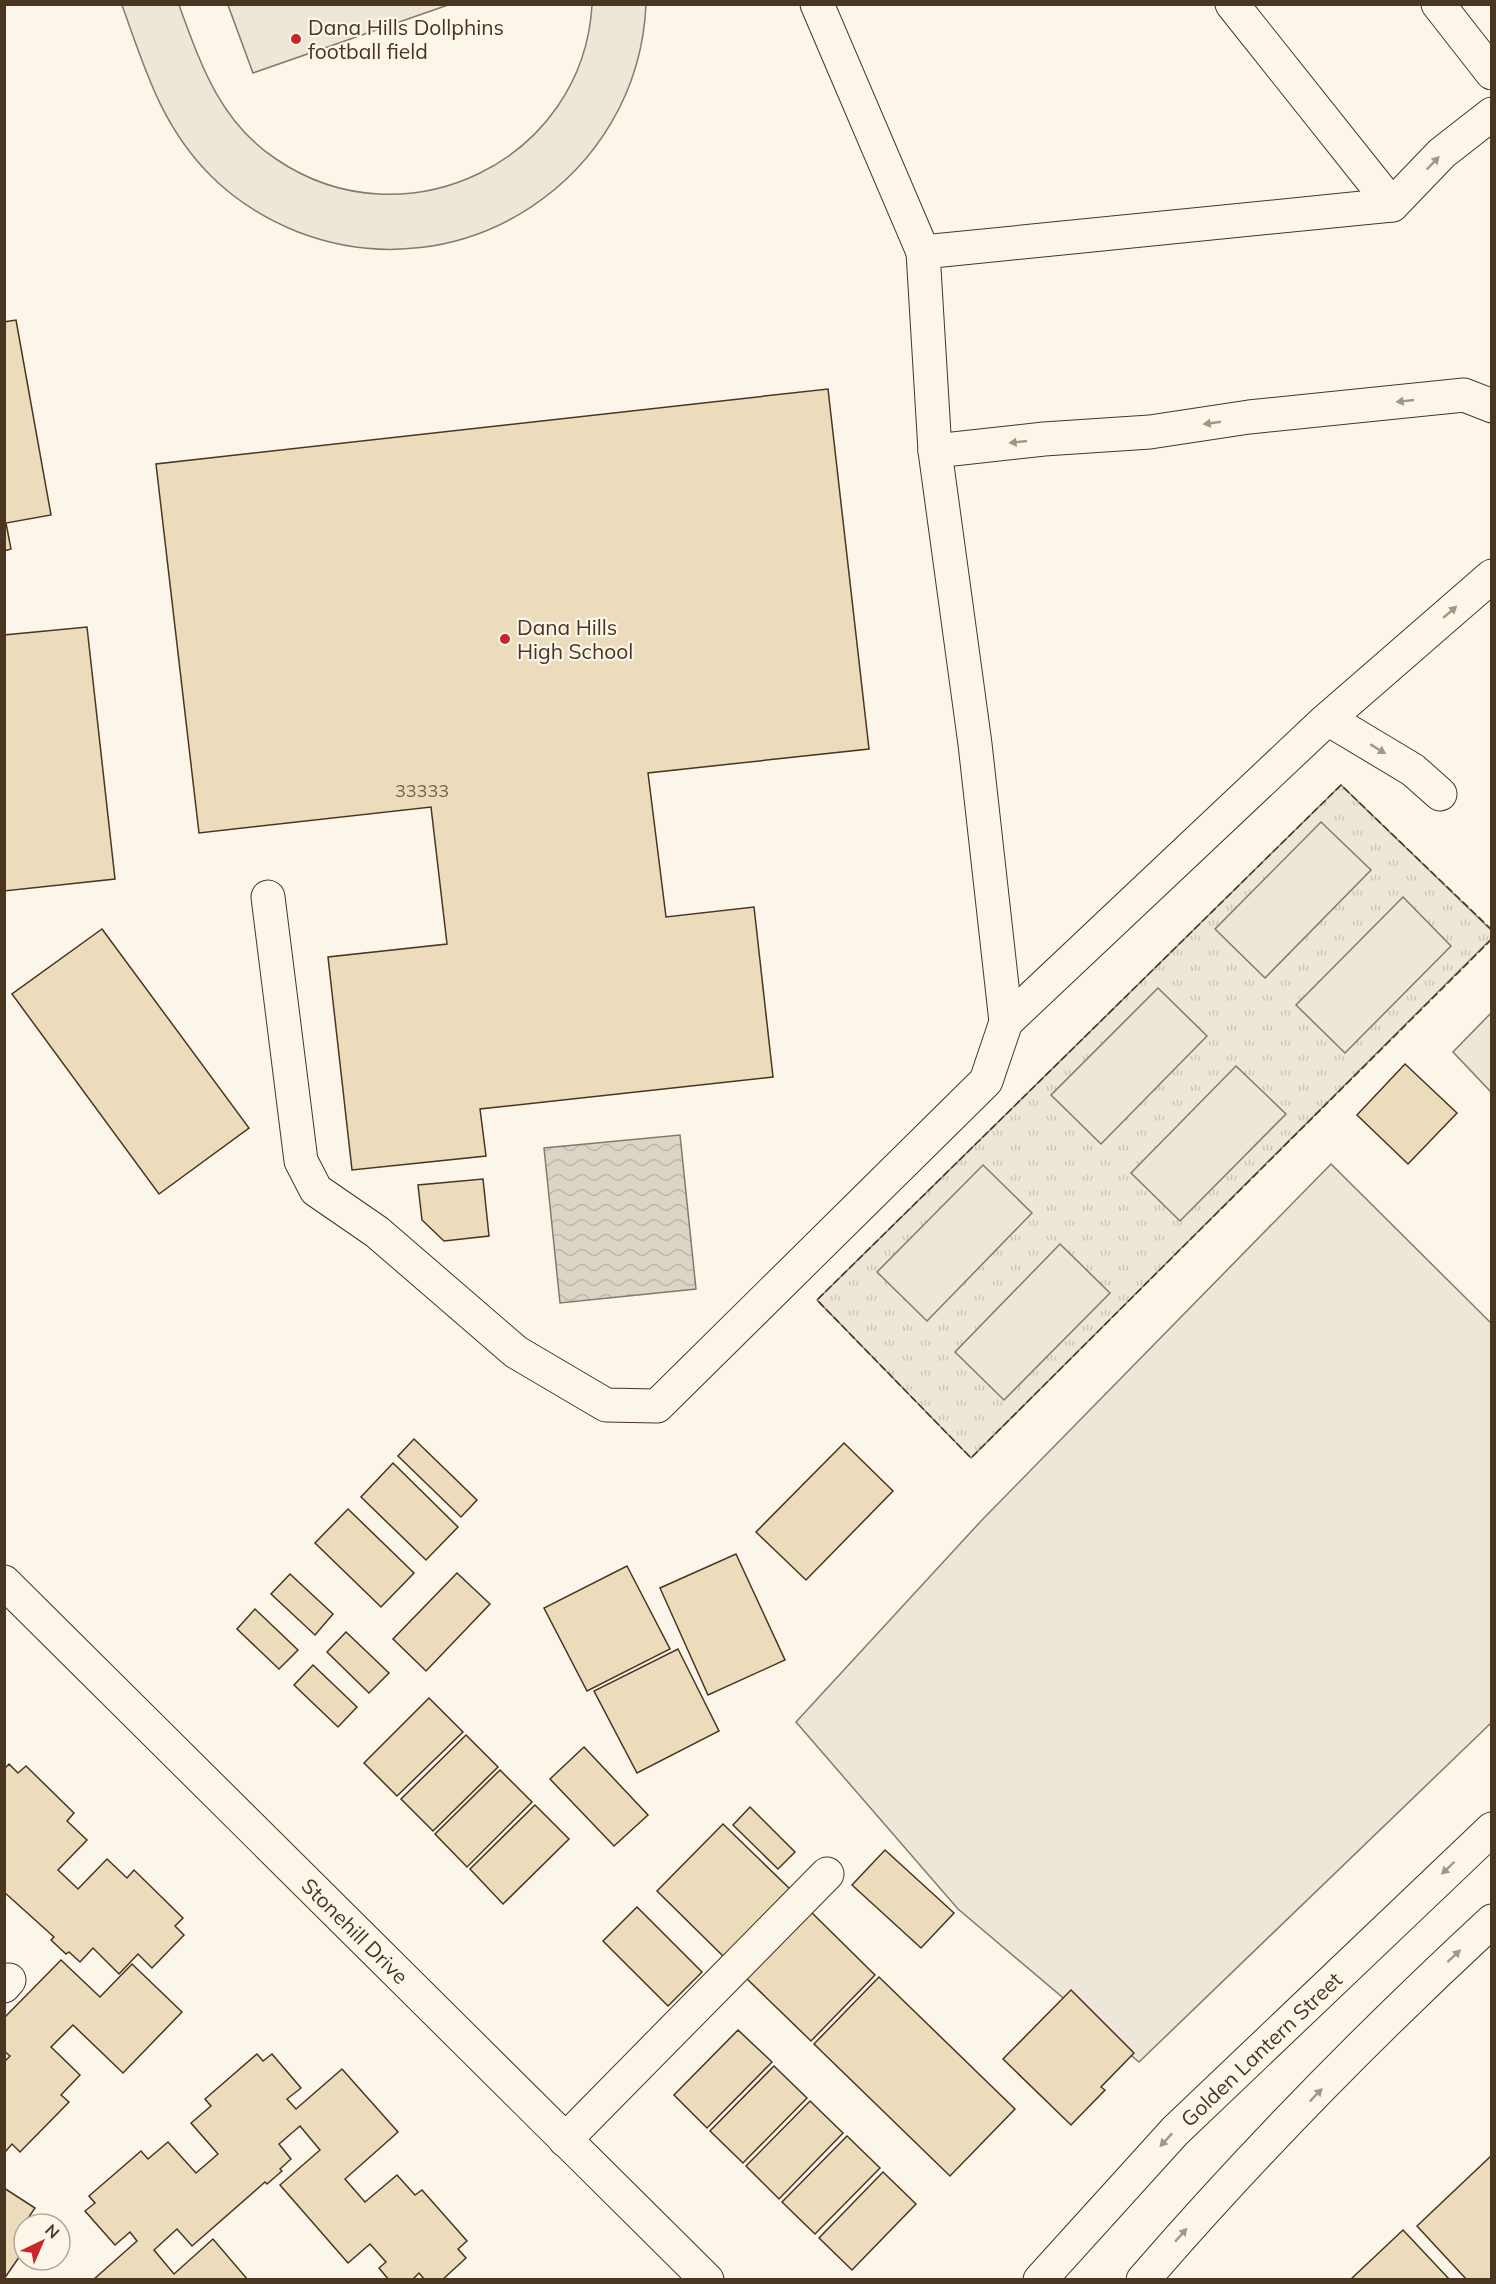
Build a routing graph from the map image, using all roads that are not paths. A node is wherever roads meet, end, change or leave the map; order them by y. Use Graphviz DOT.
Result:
graph roads {
  1 [pos="817,4"];
  2 [pos="1232,4"];
  3 [pos="1437,4"];
  4 [pos="1491,73"];
  5 [pos="1491,114"];
  6 [pos="1392,205"];
  7 [pos="923,252"];
  8 [pos="1491,406"];
  9 [pos="935,451"];
  10 [pos="1491,576"];
  11 [pos="1328,718"];
  12 [pos="1440,794"];
  13 [pos="268,897"];
  14 [pos="1006,1022"];
  15 [pos="4,1582"];
  16 [pos="1491,1829"];
  17 [pos="827,1874"];
  18 [pos="1491,1921"];
  19 [pos="565,2140"];
  20 [pos="706,2280"];
  21 [pos="1040,2280"];
  22 [pos="1143,2280"];
  1 -- 7 [label="main road"];
  2 -- 6 [label="main road"];
  3 -- 4 [label="main road"];
  6 -- 5 [label="main road, one-way"];
  6 -- 7 [label="main road"];
  7 -- 9 [label="main road"];
  8 -- 9 [label="main road, one-way"];
  9 -- 14 [label="main road"];
  11 -- 10 [label="main road, one-way"];
  11 -- 12 [label="main road, one-way"];
  11 -- 14 [label="main road"];
  13 -- 14 [label="main road"];
  15 -- 19 [label="main road, Stonehill Drive"];
  16 -- 21 [label="main road, Golden Lantern Street, one-way"];
  17 -- 19 [label="main road"];
  22 -- 18 [label="main road, one-way"];
  19 -- 20 [label="main road, Stonehill Drive"];
}
